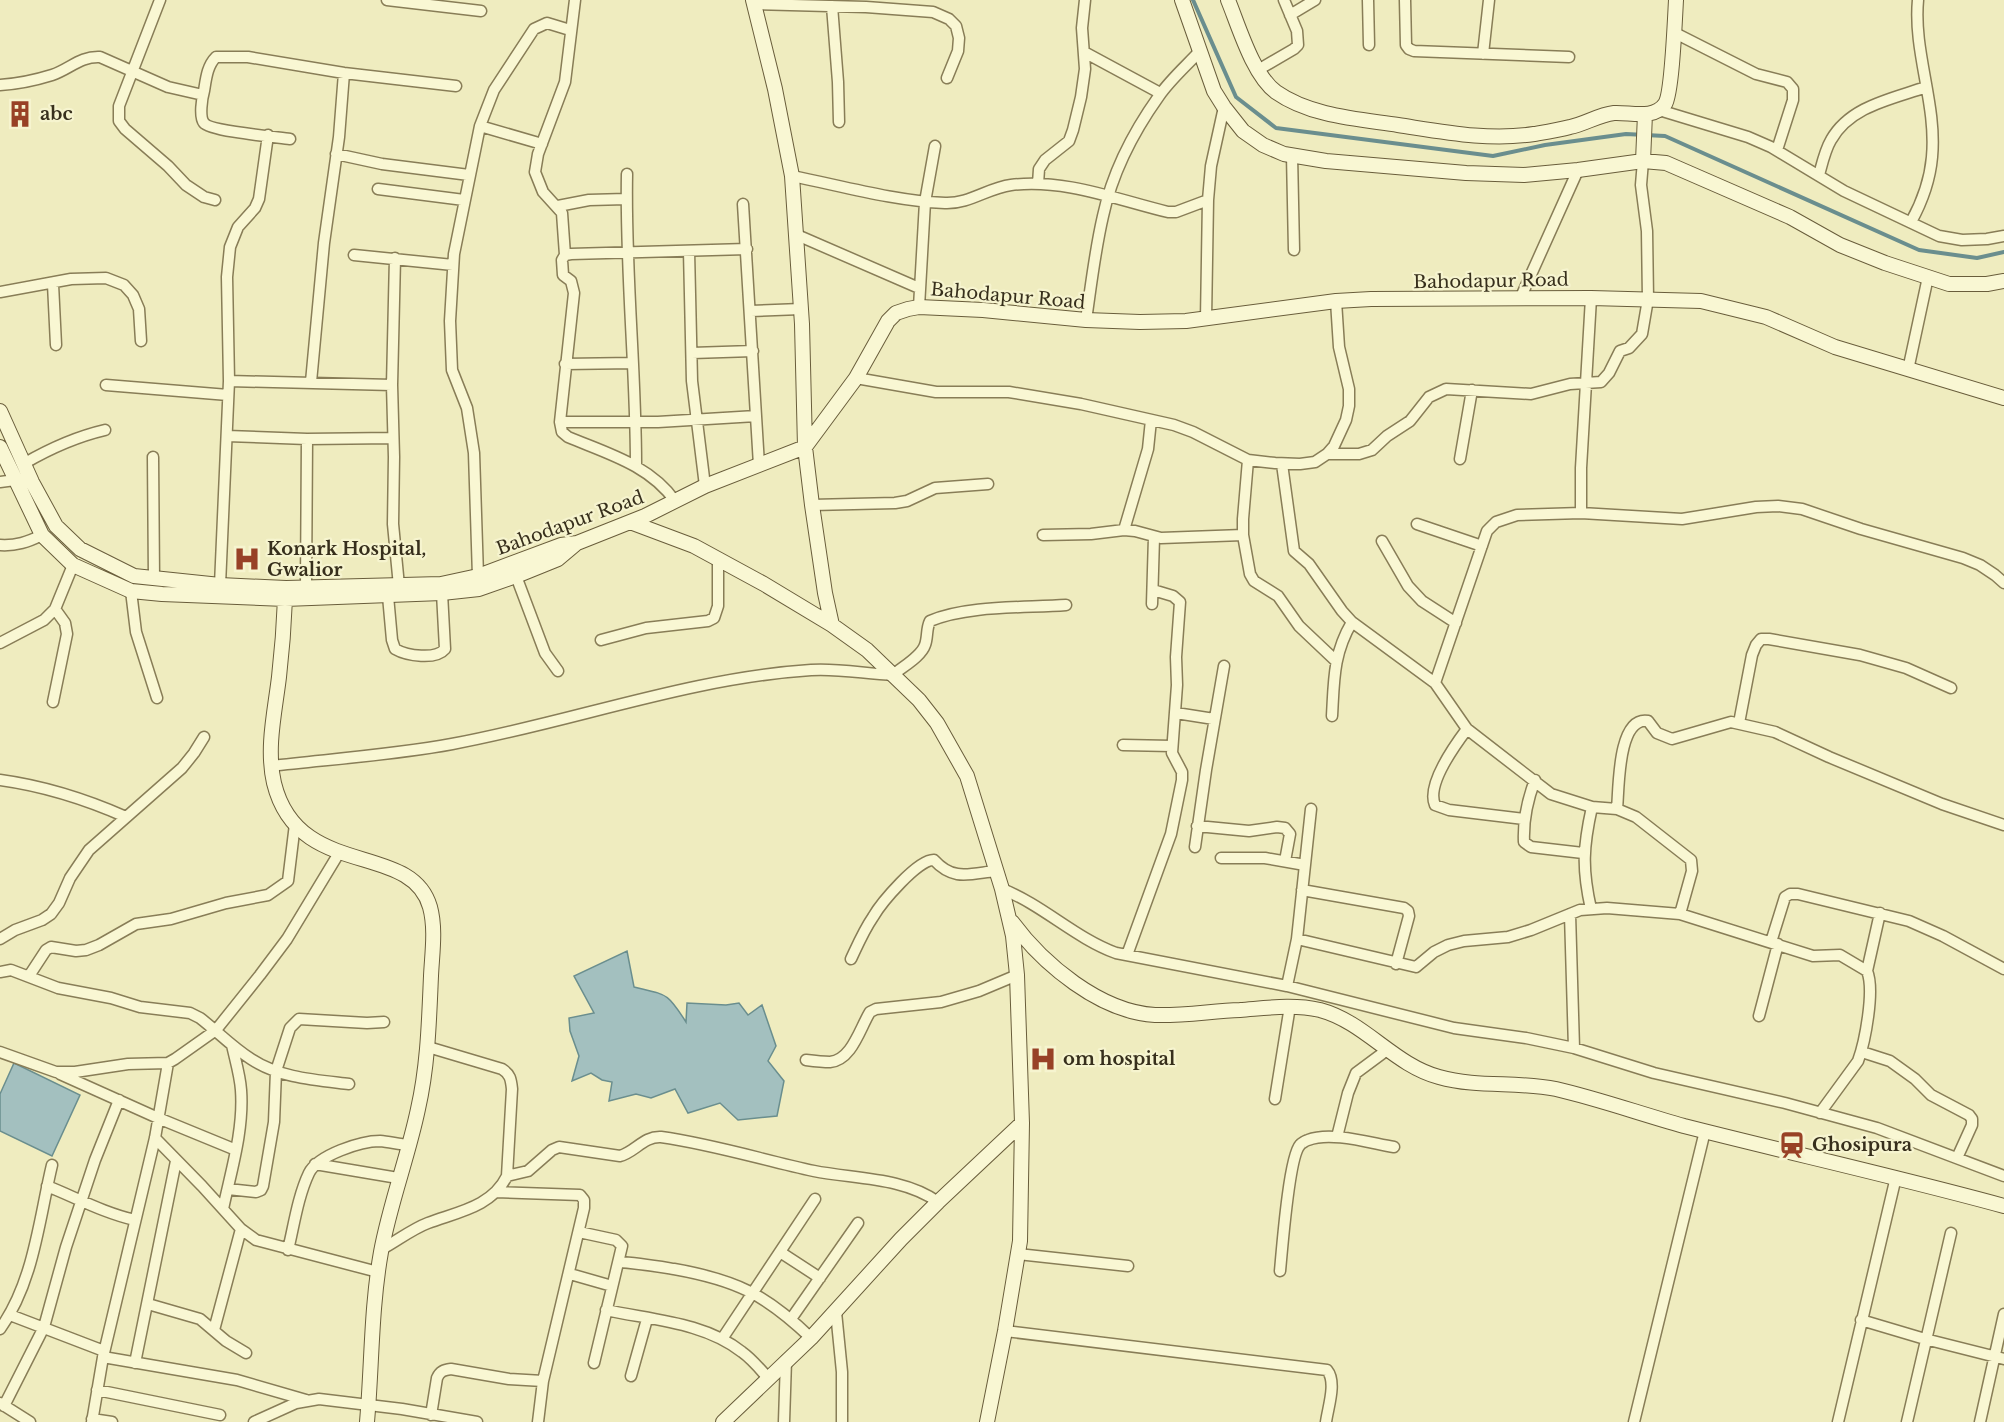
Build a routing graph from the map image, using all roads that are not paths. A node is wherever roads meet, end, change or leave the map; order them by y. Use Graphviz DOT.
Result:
graph roads {
  1 [pos="160,0"];
  2 [pos="387,0"];
  3 [pos="575,0"];
  4 [pos="1085,0"];
  5 [pos="1182,0"];
  6 [pos="1228,0"];
  7 [pos="1284,0"];
  8 [pos="1368,0"];
  9 [pos="1405,0"];
  10 [pos="1489,0"];
  11 [pos="1676,0"];
  12 [pos="1918,0"];
  13 [pos="1313,1"];
  14 [pos="425,2"];
  15 [pos="754,2"];
  16 [pos="832,6"];
  17 [pos="481,11"];
  18 [pos="1290,15"];
  19 [pos="570,30"];
  20 [pos="1675,33"];
  21 [pos="1369,45"];
  22 [pos="1084,52"];
  23 [pos="1200,52"];
  24 [pos="1483,54"];
  25 [pos="1569,57"];
  26 [pos="1258,70"];
  27 [pos="131,73"];
  28 [pos="344,73"];
  29 [pos="947,78"];
  30 [pos="1,85"];
  31 [pos="456,86"];
  32 [pos="1926,87"];
  33 [pos="1160,93"];
  34 [pos="203,96"];
  35 [pos="0,97"];
  36 [pos="1224,107"];
  37 [pos="1649,116"];
  38 [pos="839,122"];
  39 [pos="480,126"];
  40 [pos="268,135"];
  41 [pos="290,138"];
  42 [pos="542,144"];
  43 [pos="935,146"];
  44 [pos="1777,150"];
  45 [pos="336,154"];
  46 [pos="1292,155"];
  47 [pos="1643,156"];
  48 [pos="1578,170"];
  49 [pos="627,174"];
  50 [pos="1819,175"];
  51 [pos="470,176"];
  52 [pos="792,176"];
  53 [pos="1038,184"];
  54 [pos="378,189"];
  55 [pos="1108,197"];
  56 [pos="626,199"];
  57 [pos="215,200"];
  58 [pos="464,200"];
  59 [pos="1208,200"];
  60 [pos="925,202"];
  61 [pos="743,204"];
  62 [pos="558,206"];
  63 [pos="1911,222"];
  64 [pos="797,235"];
  65 [pos="2004,236"];
  66 [pos="747,249"];
  67 [pos="1294,250"];
  68 [pos="689,251"];
  69 [pos="628,253"];
  70 [pos="354,255"];
  71 [pos="565,255"];
  72 [pos="395,258"];
  73 [pos="453,265"];
  74 [pos="1928,277"];
  75 [pos="2004,281"];
  76 [pos="53,284"];
  77 [pos="919,288"];
  78 [pos="0,292"];
  79 [pos="1591,298"];
  80 [pos="1520,299"];
  81 [pos="1648,299"];
  82 [pos="1336,302"];
  83 [pos="919,307"];
  84 [pos="801,309"];
  85 [pos="751,311"];
  86 [pos="1206,319"];
  87 [pos="1086,320"];
  88 [pos="141,341"];
  89 [pos="56,345"];
  90 [pos="753,351"];
  91 [pos="692,353"];
  92 [pos="633,363"];
  93 [pos="565,364"];
  94 [pos="1908,370"];
  95 [pos="856,378"];
  96 [pos="229,381"];
  97 [pos="311,382"];
  98 [pos="1586,382"];
  99 [pos="106,385"];
  100 [pos="392,385"];
  101 [pos="1472,390"];
  102 [pos="228,395"];
  103 [pos="2004,398"];
  104 [pos="0,411"];
  105 [pos="756,416"];
  106 [pos="696,420"];
  107 [pos="1151,420"];
  108 [pos="560,422"];
  109 [pos="636,422"];
  110 [pos="105,430"];
  111 [pos="227,436"];
  112 [pos="393,438"];
  113 [pos="308,439"];
  114 [pos="0,447"];
  115 [pos="806,447"];
  116 [pos="1327,454"];
  117 [pos="153,457"];
  118 [pos="1460,459"];
  119 [pos="1248,460"];
  120 [pos="25,464"];
  121 [pos="1282,464"];
  122 [pos="636,465"];
  123 [pos="759,465"];
  124 [pos="15,480"];
  125 [pos="0,482"];
  126 [pos="988,484"];
  127 [pos="705,486"];
  128 [pos="675,501"];
  129 [pos="812,506"];
  130 [pos="1581,513"];
  131 [pos="630,522"];
  132 [pos="1418,524"];
  133 [pos="1124,530"];
  134 [pos="42,535"];
  135 [pos="1043,535"];
  136 [pos="1243,535"];
  137 [pos="1154,537"];
  138 [pos="1382,541"];
  139 [pos="577,543"];
  140 [pos="0,545"];
  141 [pos="1482,546"];
  142 [pos="718,559"];
  143 [pos="73,565"];
  144 [pos="478,576"];
  145 [pos="516,576"];
  146 [pos="154,579"];
  147 [pos="2004,583"];
  148 [pos="220,585"];
  149 [pos="399,586"];
  150 [pos="306,588"];
  151 [pos="1153,590"];
  152 [pos="131,591"];
  153 [pos="442,593"];
  154 [pos="388,596"];
  155 [pos="285,599"];
  156 [pos="1152,604"];
  157 [pos="1066,605"];
  158 [pos="55,609"];
  159 [pos="1352,622"];
  160 [pos="1456,623"];
  161 [pos="832,625"];
  162 [pos="601,640"];
  163 [pos="0,643"];
  164 [pos="1336,661"];
  165 [pos="1224,666"];
  166 [pos="558,671"];
  167 [pos="893,675"];
  168 [pos="1435,683"];
  169 [pos="1951,688"];
  170 [pos="157,698"];
  171 [pos="53,702"];
  172 [pos="1176,713"];
  173 [pos="1332,716"];
  174 [pos="1214,719"];
  175 [pos="1739,723"];
  176 [pos="1467,729"];
  177 [pos="204,737"];
  178 [pos="1124,745"];
  179 [pos="1173,746"];
  180 [pos="272,766"];
  181 [pos="0,780"];
  182 [pos="1535,780"];
  183 [pos="1592,807"];
  184 [pos="1311,809"];
  185 [pos="1617,809"];
  186 [pos="126,817"];
  187 [pos="1524,819"];
  188 [pos="295,824"];
  189 [pos="2004,825"];
  190 [pos="1197,826"];
  191 [pos="1195,847"];
  192 [pos="339,853"];
  193 [pos="1584,853"];
  194 [pos="1221,858"];
  195 [pos="1286,861"];
  196 [pos="1305,865"];
  197 [pos="995,871"];
  198 [pos="1002,889"];
  199 [pos="1302,890"];
  200 [pos="1591,909"];
  201 [pos="1881,913"];
  202 [pos="1570,914"];
  203 [pos="1680,914"];
  204 [pos="1008,918"];
  205 [pos="0,939"];
  206 [pos="1297,939"];
  207 [pos="1775,943"];
  208 [pos="1127,955"];
  209 [pos="851,959"];
  210 [pos="1396,964"];
  211 [pos="2004,969"];
  212 [pos="1867,971"];
  213 [pos="0,972"];
  214 [pos="1017,975"];
  215 [pos="29,976"];
  216 [pos="1287,986"];
  217 [pos="1290,1006"];
  218 [pos="1759,1016"];
  219 [pos="384,1022"];
  220 [pos="216,1030"];
  221 [pos="232,1044"];
  222 [pos="428,1047"];
  223 [pos="1574,1048"];
  224 [pos="1387,1050"];
  225 [pos="0,1052"];
  226 [pos="1862,1052"];
  227 [pos="806,1060"];
  228 [pos="168,1063"];
  229 [pos="276,1071"];
  230 [pos="56,1072"];
  231 [pos="349,1084"];
  232 [pos="1275,1099"];
  233 [pos="119,1100"];
  234 [pos="1821,1113"];
  235 [pos="158,1118"];
  236 [pos="1022,1123"];
  237 [pos="1705,1131"];
  238 [pos="1336,1137"];
  239 [pos="155,1138"];
  240 [pos="408,1145"];
  241 [pos="1394,1147"];
  242 [pos="236,1150"];
  243 [pos="1957,1158"];
  244 [pos="176,1161"];
  245 [pos="315,1164"];
  246 [pos="52,1165"];
  247 [pos="507,1176"];
  248 [pos="2004,1176"];
  249 [pos="1896,1177"];
  250 [pos="398,1178"];
  251 [pos="47,1186"];
  252 [pos="228,1189"];
  253 [pos="496,1192"];
  254 [pos="814,1199"];
  255 [pos="82,1200"];
  256 [pos="938,1202"];
  257 [pos="2004,1206"];
  258 [pos="223,1209"];
  259 [pos="135,1220"];
  260 [pos="858,1223"];
  261 [pos="241,1229"];
  262 [pos="579,1232"];
  263 [pos="1951,1233"];
  264 [pos="382,1249"];
  265 [pos="288,1250"];
  266 [pos="780,1252"];
  267 [pos="1018,1254"];
  268 [pos="619,1262"];
  269 [pos="1128,1266"];
  270 [pos="1280,1271"];
  271 [pos="378,1272"];
  272 [pos="570,1274"];
  273 [pos="820,1278"];
  274 [pos="612,1286"];
  275 [pos="752,1293"];
  276 [pos="147,1304"];
  277 [pos="606,1310"];
  278 [pos="836,1312"];
  279 [pos="2004,1314"];
  280 [pos="10,1315"];
  281 [pos="647,1319"];
  282 [pos="791,1319"];
  283 [pos="1862,1320"];
  284 [pos="44,1327"];
  285 [pos="0,1329"];
  286 [pos="214,1330"];
  287 [pos="1005,1331"];
  288 [pos="811,1338"];
  289 [pos="722,1339"];
  290 [pos="1925,1339"];
  291 [pos="246,1353"];
  292 [pos="103,1354"];
  293 [pos="1999,1357"];
  294 [pos="786,1360"];
  295 [pos="135,1362"];
  296 [pos="594,1363"];
  297 [pos="631,1376"];
  298 [pos="768,1378"];
  299 [pos="543,1381"];
  300 [pos="97,1390"];
  301 [pos="307,1400"];
  302 [pos="368,1404"];
  303 [pos="2,1405"];
  304 [pos="219,1415"];
  305 [pos="431,1415"];
  306 [pos="92,1420"];
  307 [pos="30,1422"];
  308 [pos="112,1422"];
  309 [pos="254,1422"];
  310 [pos="367,1422"];
  311 [pos="477,1422"];
  312 [pos="538,1422"];
  313 [pos="723,1422"];
  314 [pos="784,1422"];
  315 [pos="842,1422"];
  316 [pos="987,1422"];
  317 [pos="1326,1422"];
  318 [pos="1634,1422"];
  319 [pos="1838,1422"];
  320 [pos="1907,1422"];
  321 [pos="1980,1422"];
  1 -- 27 [label="street"];
  2 -- 14 [label="street"];
  3 -- 19 [label="street"];
  4 -- 22 [label="street"];
  5 -- 23 [label="street"];
  6 -- 26 [label="street"];
  7 -- 18 [label="street"];
  8 -- 21 [label="street"];
  9 -- 24 [label="street"];
  10 -- 24 [label="street"];
  11 -- 20 [label="street"];
  12 -- 32 [label="street"];
  13 -- 18 [label="street"];
  14 -- 17 [label="street"];
  15 -- 16 [label="street"];
  15 -- 52 [label="street"];
  16 -- 29 [label="street"];
  16 -- 38 [label="street"];
  18 -- 26 [label="street"];
  19 -- 39 [label="street"];
  19 -- 42 [label="street"];
  20 -- 37 [label="street"];
  20 -- 44 [label="street"];
  22 -- 33 [label="street"];
  22 -- 53 [label="street"];
  23 -- 33 [label="street"];
  23 -- 36 [label="street"];
  24 -- 25 [label="street"];
  26 -- 37 [label="street"];
  27 -- 30 [label="street"];
  27 -- 34 [label="street"];
  27 -- 57 [label="street"];
  28 -- 31 [label="street"];
  28 -- 34 [label="street"];
  28 -- 45 [label="street"];
  30 -- 35 [label="street"];
  32 -- 50 [label="street"];
  32 -- 63 [label="street"];
  33 -- 55 [label="street"];
  34 -- 40 [label="street"];
  36 -- 46 [label="street"];
  36 -- 59 [label="street"];
  37 -- 44 [label="street"];
  37 -- 47 [label="street"];
  39 -- 42 [label="street"];
  39 -- 51 [label="street"];
  40 -- 41 [label="street"];
  40 -- 96 [label="street"];
  42 -- 62 [label="street"];
  43 -- 60 [label="street"];
  44 -- 50 [label="street"];
  45 -- 51 [label="street"];
  45 -- 97 [label="street"];
  46 -- 48 [label="street"];
  46 -- 67 [label="street"];
  47 -- 48 [label="street"];
  47 -- 74 [label="street"];
  47 -- 81 [label="street"];
  48 -- 80 [label="street"];
  49 -- 56 [label="street"];
  50 -- 63 [label="street"];
  51 -- 58 [label="street"];
  52 -- 60 [label="street"];
  52 -- 64 [label="street"];
  53 -- 55 [label="street"];
  53 -- 60 [label="street"];
  54 -- 58 [label="street"];
  55 -- 59 [label="street"];
  55 -- 87 [label="street"];
  56 -- 62 [label="street"];
  56 -- 69 [label="street"];
  58 -- 73 [label="street"];
  59 -- 86 [label="street"];
  60 -- 77 [label="street"];
  61 -- 66 [label="street"];
  62 -- 71 [label="street"];
  63 -- 65 [label="street"];
  64 -- 77 [label="street"];
  64 -- 84 [label="street"];
  66 -- 68 [label="street"];
  66 -- 85 [label="street"];
  68 -- 69 [label="street"];
  68 -- 91 [label="street"];
  69 -- 71 [label="street"];
  69 -- 92 [label="street"];
  70 -- 72 [label="street"];
  71 -- 93 [label="street"];
  72 -- 73 [label="street"];
  72 -- 100 [label="street"];
  73 -- 144 [label="street"];
  74 -- 75 [label="street"];
  74 -- 94 [label="street"];
  76 -- 78 [label="street"];
  76 -- 88 [label="street"];
  76 -- 89 [label="street"];
  77 -- 83 [label="street"];
  79 -- 80 [label="street, Bahodapur Road"];
  79 -- 81 [label="street, Bahodapur Road"];
  79 -- 98 [label="street"];
  80 -- 82 [label="street, Bahodapur Road"];
  81 -- 94 [label="street, Bahodapur Road"];
  81 -- 98 [label="street"];
  82 -- 86 [label="street, Bahodapur Road"];
  82 -- 116 [label="street"];
  83 -- 87 [label="street, Bahodapur Road"];
  83 -- 95 [label="street, Bahodapur Road"];
  84 -- 85 [label="street"];
  84 -- 115 [label="street"];
  85 -- 90 [label="street"];
  86 -- 87 [label="street, Bahodapur Road"];
  90 -- 91 [label="street"];
  90 -- 105 [label="street"];
  91 -- 106 [label="street"];
  92 -- 93 [label="street"];
  92 -- 109 [label="street"];
  93 -- 108 [label="street"];
  94 -- 103 [label="street, Bahodapur Road"];
  95 -- 107 [label="street"];
  95 -- 115 [label="street, Bahodapur Road"];
  96 -- 97 [label="street"];
  96 -- 102 [label="street"];
  97 -- 100 [label="street"];
  98 -- 101 [label="street"];
  98 -- 130 [label="street"];
  99 -- 102 [label="street"];
  100 -- 112 [label="street"];
  101 -- 116 [label="street"];
  101 -- 118 [label="street"];
  102 -- 111 [label="street"];
  104 -- 120 [label="street, Bahodapur Road"];
  105 -- 106 [label="street"];
  105 -- 123 [label="street"];
  106 -- 109 [label="street"];
  106 -- 127 [label="street"];
  107 -- 119 [label="street"];
  107 -- 133 [label="street"];
  108 -- 109 [label="street"];
  108 -- 122 [label="street"];
  109 -- 122 [label="street"];
  110 -- 120 [label="street"];
  111 -- 113 [label="street"];
  111 -- 148 [label="street"];
  112 -- 113 [label="street"];
  112 -- 149 [label="street"];
  113 -- 150 [label="street"];
  114 -- 124 [label="street"];
  115 -- 123 [label="street, Bahodapur Road"];
  115 -- 129 [label="street"];
  116 -- 121 [label="street"];
  117 -- 146 [label="street"];
  119 -- 121 [label="street"];
  119 -- 136 [label="street"];
  120 -- 146 [label="street, Bahodapur Road"];
  121 -- 159 [label="street"];
  122 -- 128 [label="street"];
  123 -- 127 [label="street, Bahodapur Road"];
  124 -- 125 [label="street"];
  124 -- 134 [label="street"];
  126 -- 129 [label="street"];
  127 -- 128 [label="street, Bahodapur Road"];
  128 -- 131 [label="street, Bahodapur Road"];
  129 -- 161 [label="street"];
  130 -- 141 [label="street"];
  130 -- 147 [label="street"];
  131 -- 139 [label="street, Bahodapur Road"];
  131 -- 142 [label="street"];
  132 -- 141 [label="street"];
  133 -- 135 [label="street"];
  133 -- 137 [label="street"];
  134 -- 140 [label="street"];
  134 -- 143 [label="street"];
  136 -- 137 [label="street"];
  136 -- 164 [label="street"];
  137 -- 151 [label="street"];
  138 -- 160 [label="street"];
  139 -- 144 [label="street, Bahodapur Road"];
  139 -- 145 [label="street"];
  141 -- 160 [label="street"];
  142 -- 161 [label="street"];
  142 -- 162 [label="street"];
  143 -- 152 [label="street"];
  143 -- 158 [label="street"];
  144 -- 149 [label="street, Bahodapur Road"];
  145 -- 153 [label="street"];
  145 -- 166 [label="street"];
  146 -- 148 [label="street, Bahodapur Road"];
  148 -- 150 [label="street, Bahodapur Road"];
  149 -- 150 [label="street, Bahodapur Road"];
  151 -- 156 [label="street"];
  151 -- 172 [label="street"];
  152 -- 155 [label="street"];
  152 -- 170 [label="street"];
  153 -- 154 [label="street"];
  153 -- 154 [label="street"];
  154 -- 155 [label="street"];
  155 -- 180 [label="street"];
  157 -- 167 [label="street"];
  158 -- 163 [label="street"];
  158 -- 171 [label="street"];
  159 -- 164 [label="street"];
  159 -- 168 [label="street"];
  160 -- 168 [label="street"];
  161 -- 167 [label="street"];
  164 -- 173 [label="street"];
  165 -- 174 [label="street"];
  167 -- 180 [label="street"];
  167 -- 197 [label="street"];
  168 -- 176 [label="street"];
  169 -- 175 [label="street"];
  172 -- 174 [label="street"];
  172 -- 179 [label="street"];
  174 -- 190 [label="street"];
  175 -- 185 [label="street"];
  175 -- 189 [label="street"];
  176 -- 182 [label="street"];
  176 -- 187 [label="street"];
  177 -- 186 [label="street"];
  178 -- 179 [label="street"];
  179 -- 208 [label="street"];
  180 -- 188 [label="street"];
  181 -- 186 [label="street"];
  182 -- 183 [label="street"];
  182 -- 187 [label="street"];
  183 -- 185 [label="street"];
  183 -- 193 [label="street"];
  184 -- 196 [label="street"];
  185 -- 203 [label="street"];
  186 -- 205 [label="street"];
  187 -- 193 [label="street"];
  188 -- 192 [label="street"];
  188 -- 215 [label="street"];
  190 -- 191 [label="street"];
  190 -- 195 [label="street"];
  192 -- 220 [label="street"];
  192 -- 222 [label="street"];
  193 -- 200 [label="street"];
  194 -- 195 [label="street"];
  195 -- 196 [label="street"];
  196 -- 199 [label="street"];
  197 -- 198 [label="street"];
  197 -- 209 [label="street"];
  198 -- 204 [label="street"];
  198 -- 208 [label="street"];
  199 -- 206 [label="street"];
  199 -- 210 [label="street"];
  200 -- 202 [label="street"];
  200 -- 203 [label="street"];
  201 -- 207 [label="street"];
  201 -- 211 [label="street"];
  201 -- 212 [label="street"];
  202 -- 210 [label="street"];
  202 -- 223 [label="street"];
  203 -- 207 [label="street"];
  204 -- 214 [label="street"];
  204 -- 217 [label="street"];
  206 -- 210 [label="street"];
  206 -- 216 [label="street"];
  207 -- 212 [label="street"];
  207 -- 218 [label="street"];
  208 -- 216 [label="street"];
  212 -- 226 [label="street"];
  213 -- 215 [label="street"];
  214 -- 227 [label="street"];
  214 -- 236 [label="street"];
  215 -- 220 [label="street"];
  216 -- 223 [label="street"];
  217 -- 224 [label="street"];
  217 -- 232 [label="street"];
  219 -- 229 [label="street"];
  220 -- 221 [label="street"];
  220 -- 228 [label="street"];
  221 -- 229 [label="street"];
  221 -- 242 [label="street"];
  222 -- 240 [label="street"];
  222 -- 247 [label="street"];
  223 -- 234 [label="street"];
  224 -- 237 [label="street"];
  224 -- 238 [label="street"];
  225 -- 230 [label="street"];
  226 -- 234 [label="street"];
  226 -- 243 [label="street"];
  228 -- 230 [label="street"];
  228 -- 235 [label="street"];
  229 -- 231 [label="street"];
  229 -- 252 [label="street"];
  230 -- 233 [label="street"];
  233 -- 235 [label="street"];
  233 -- 255 [label="street"];
  234 -- 243 [label="street"];
  235 -- 239 [label="street"];
  235 -- 242 [label="street"];
  236 -- 256 [label="street"];
  236 -- 267 [label="street"];
  237 -- 249 [label="street"];
  237 -- 318 [label="street"];
  238 -- 241 [label="street"];
  238 -- 270 [label="street"];
  239 -- 244 [label="street"];
  239 -- 259 [label="street"];
  240 -- 245 [label="street"];
  240 -- 250 [label="street"];
  242 -- 252 [label="street"];
  243 -- 248 [label="street"];
  244 -- 258 [label="street"];
  244 -- 276 [label="street"];
  245 -- 250 [label="street"];
  245 -- 265 [label="street"];
  246 -- 251 [label="street"];
  247 -- 253 [label="street"];
  247 -- 256 [label="street"];
  249 -- 257 [label="street"];
  249 -- 283 [label="street"];
  250 -- 264 [label="street"];
  251 -- 255 [label="street"];
  251 -- 280 [label="street"];
  252 -- 258 [label="street"];
  253 -- 262 [label="street"];
  253 -- 264 [label="street"];
  254 -- 266 [label="street"];
  255 -- 259 [label="street"];
  255 -- 284 [label="street"];
  256 -- 278 [label="street"];
  258 -- 261 [label="street"];
  259 -- 292 [label="street"];
  260 -- 273 [label="street"];
  261 -- 265 [label="street"];
  261 -- 286 [label="street"];
  262 -- 268 [label="street"];
  262 -- 272 [label="street"];
  263 -- 290 [label="street"];
  264 -- 271 [label="street"];
  265 -- 271 [label="street"];
  266 -- 273 [label="street"];
  266 -- 275 [label="street"];
  267 -- 269 [label="street"];
  267 -- 287 [label="street"];
  268 -- 274 [label="street"];
  268 -- 275 [label="street"];
  271 -- 302 [label="street"];
  272 -- 274 [label="street"];
  272 -- 299 [label="street"];
  273 -- 282 [label="street"];
  274 -- 277 [label="street"];
  275 -- 282 [label="street"];
  275 -- 289 [label="street"];
  276 -- 286 [label="street"];
  276 -- 295 [label="street"];
  277 -- 281 [label="street"];
  277 -- 296 [label="street"];
  278 -- 288 [label="street"];
  278 -- 315 [label="street"];
  279 -- 293 [label="street"];
  280 -- 284 [label="street"];
  280 -- 285 [label="street"];
  281 -- 289 [label="street"];
  281 -- 297 [label="street"];
  282 -- 288 [label="street"];
  283 -- 290 [label="street"];
  283 -- 319 [label="street"];
  284 -- 292 [label="street"];
  284 -- 303 [label="street"];
  286 -- 291 [label="street"];
  287 -- 316 [label="street"];
  287 -- 317 [label="street"];
  288 -- 294 [label="street"];
  289 -- 298 [label="street"];
  290 -- 293 [label="street"];
  290 -- 320 [label="street"];
  292 -- 295 [label="street"];
  292 -- 300 [label="street"];
  293 -- 321 [label="street"];
  294 -- 298 [label="street"];
  294 -- 314 [label="street"];
  295 -- 301 [label="street"];
  298 -- 313 [label="street"];
  299 -- 305 [label="street"];
  299 -- 312 [label="street"];
  300 -- 304 [label="street"];
  300 -- 306 [label="street"];
  301 -- 302 [label="street"];
  301 -- 309 [label="street"];
  302 -- 305 [label="street"];
  302 -- 310 [label="street"];
  303 -- 307 [label="street"];
  305 -- 311 [label="street"];
  306 -- 308 [label="street"];
}
